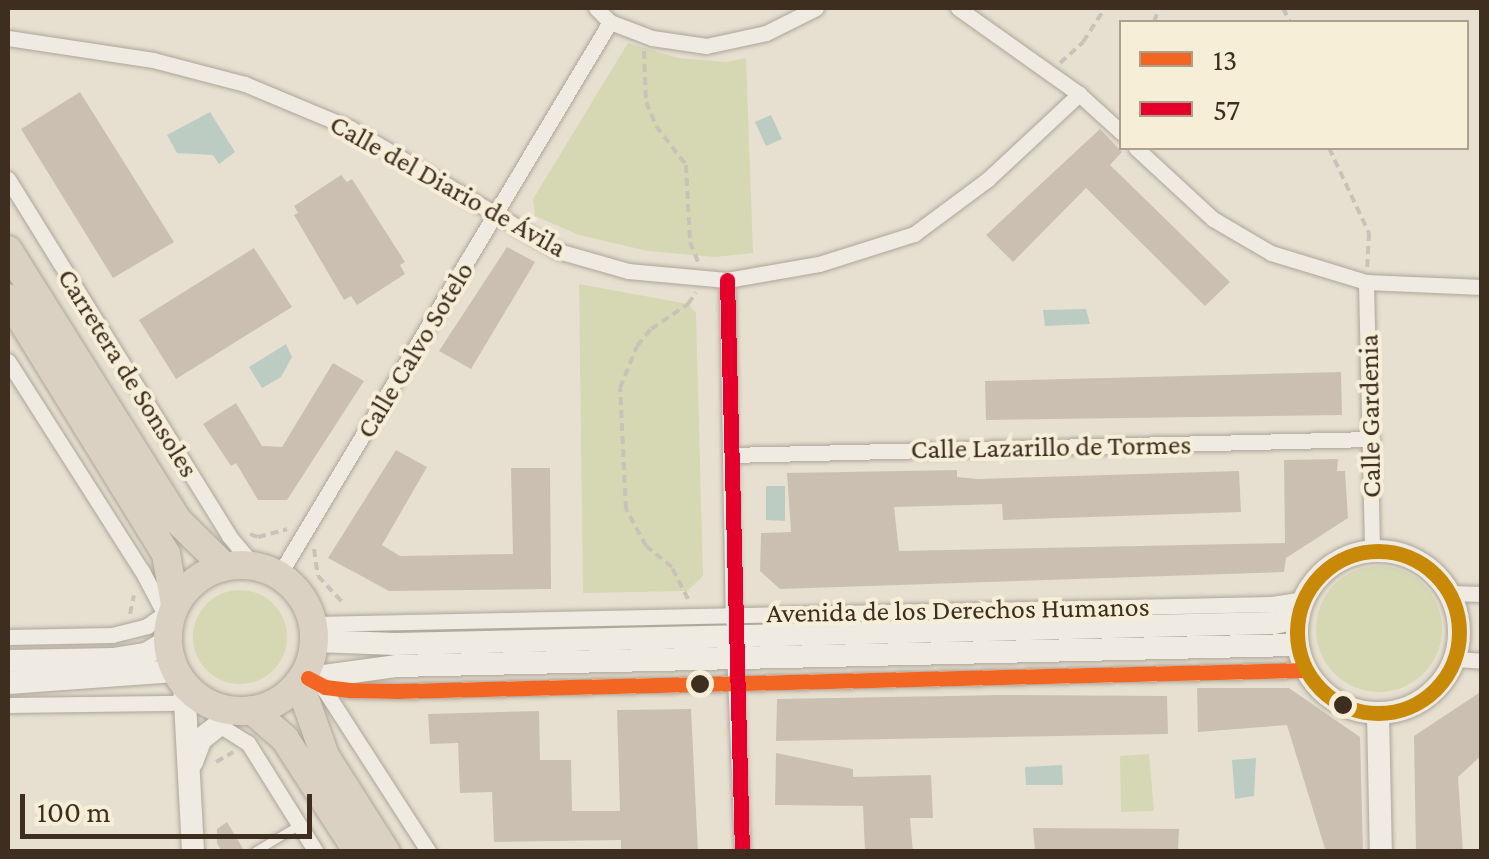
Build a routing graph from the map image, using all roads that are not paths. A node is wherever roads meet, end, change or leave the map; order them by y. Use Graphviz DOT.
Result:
graph roads {
  1 [pos="596,8"];
  2 [pos="816,8"];
  3 [pos="958,8"];
  4 [pos="610,22"];
  5 [pos="8,38"];
  6 [pos="1080,94"];
  7 [pos="1119,131"];
  8 [pos="1138,150"];
  9 [pos="8,179"];
  10 [pos="495,215"];
  11 [pos="8,250"];
  12 [pos="727,280"];
  13 [pos="1366,282"];
  14 [pos="1482,286"];
  15 [pos="8,298"];
  16 [pos="8,360"];
  17 [pos="1372,439"];
  18 [pos="730,454"];
  19 [pos="1372,551"];
  20 [pos="253,565"];
  21 [pos="224,566"];
  22 [pos="280,575"];
  23 [pos="1482,594"];
  24 [pos="1454,602"];
  25 [pos="1301,609"];
  26 [pos="1482,612"];
  27 [pos="164,616"];
  28 [pos="733,625"];
  29 [pos="1471,635"];
  30 [pos="8,638"];
  31 [pos="1298,645"];
  32 [pos="1456,659"];
  33 [pos="8,661"];
  34 [pos="1482,661"];
  35 [pos="311,667"];
  36 [pos="1306,670"];
  37 [pos="735,672"];
  38 [pos="353,680"];
  39 [pos="8,682"];
  40 [pos="185,689"];
  41 [pos="8,705"];
  42 [pos="236,714"];
  43 [pos="1378,714"];
  44 [pos="347,723"];
  45 [pos="248,743"];
  46 [pos="190,765"];
  47 [pos="300,825"];
  48 [pos="193,852"];
  49 [pos="255,852"];
  50 [pos="316,852"];
  51 [pos="358,852"];
  52 [pos="386,852"];
  53 [pos="429,852"];
  54 [pos="742,852"];
  55 [pos="1380,852"];
  1 -- 4 [label="street"];
  2 -- 4 [label="street"];
  3 -- 6 [label="street"];
  4 -- 10 [label="street, Calle Calvo Sotelo"];
  5 -- 10 [label="street, Calle del Diario de Ávila"];
  6 -- 7 [label="street"];
  6 -- 12 [label="street, Calle del Diario de Ávila"];
  8 -- 13 [label="street"];
  9 -- 20 [label="street, Carretera de Sonsoles"];
  10 -- 12 [label="street, Calle del Diario de Ávila"];
  10 -- 22 [label="street, Calle Calvo Sotelo"];
  11 -- 21 [label="highway, Carretera de Sonsoles"];
  12 -- 18 [label="street"];
  13 -- 14 [label="street"];
  13 -- 17 [label="street, Calle Gardenia"];
  15 -- 27 [label="highway"];
  16 -- 27 [label="street"];
  17 -- 18 [label="street, Calle Lazarillo de Tormes"];
  17 -- 19 [label="street, Calle Gardenia"];
  18 -- 28 [label="street"];
  19 -- 24 [label="main road"];
  19 -- 25 [label="main road"];
  20 -- 21 [label="highway"];
  20 -- 22 [label="highway"];
  21 -- 27 [label="highway"];
  22 -- 35 [label="highway"];
  23 -- 24 [label="street"];
  24 -- 26 [label="main road"];
  24 -- 29 [label="main road"];
  25 -- 28 [label="main road, Avenida de los Derechos Humanos"];
  25 -- 31 [label="main road"];
  27 -- 30 [label="street"];
  27 -- 33 [label="main road"];
  27 -- 40 [label="highway"];
  28 -- 35 [label="main road, Avenida de los Derechos Humanos"];
  28 -- 35 [label="street, Avenida de los Derechos Humanos"];
  28 -- 37 [label="street"];
  29 -- 32 [label="main road"];
  31 -- 36 [label="main road"];
  31 -- 37 [label="main road, Avenida de los Derechos Humanos"];
  32 -- 34 [label="street"];
  32 -- 43 [label="main road"];
  35 -- 38 [label="main road, Avenida de los Derechos Humanos"];
  35 -- 42 [label="highway"];
  35 -- 44 [label="street"];
  35 -- 52 [label="highway"];
  36 -- 37 [label="street, Avenida de los Derechos Humanos"];
  36 -- 43 [label="main road"];
  37 -- 38 [label="main road, Avenida de los Derechos Humanos"];
  37 -- 54 [label="street"];
  38 -- 44 [label="street"];
  39 -- 40 [label="main road"];
  40 -- 41 [label="street"];
  40 -- 42 [label="highway"];
  40 -- 46 [label="main road"];
  42 -- 45 [label="street"];
  42 -- 45 [label="street"];
  42 -- 46 [label="main road"];
  42 -- 51 [label="highway"];
  43 -- 55 [label="main road"];
  44 -- 53 [label="street"];
  45 -- 47 [label="street"];
  46 -- 48 [label="main road"];
  47 -- 49 [label="lane"];
  47 -- 50 [label="street"];
}
